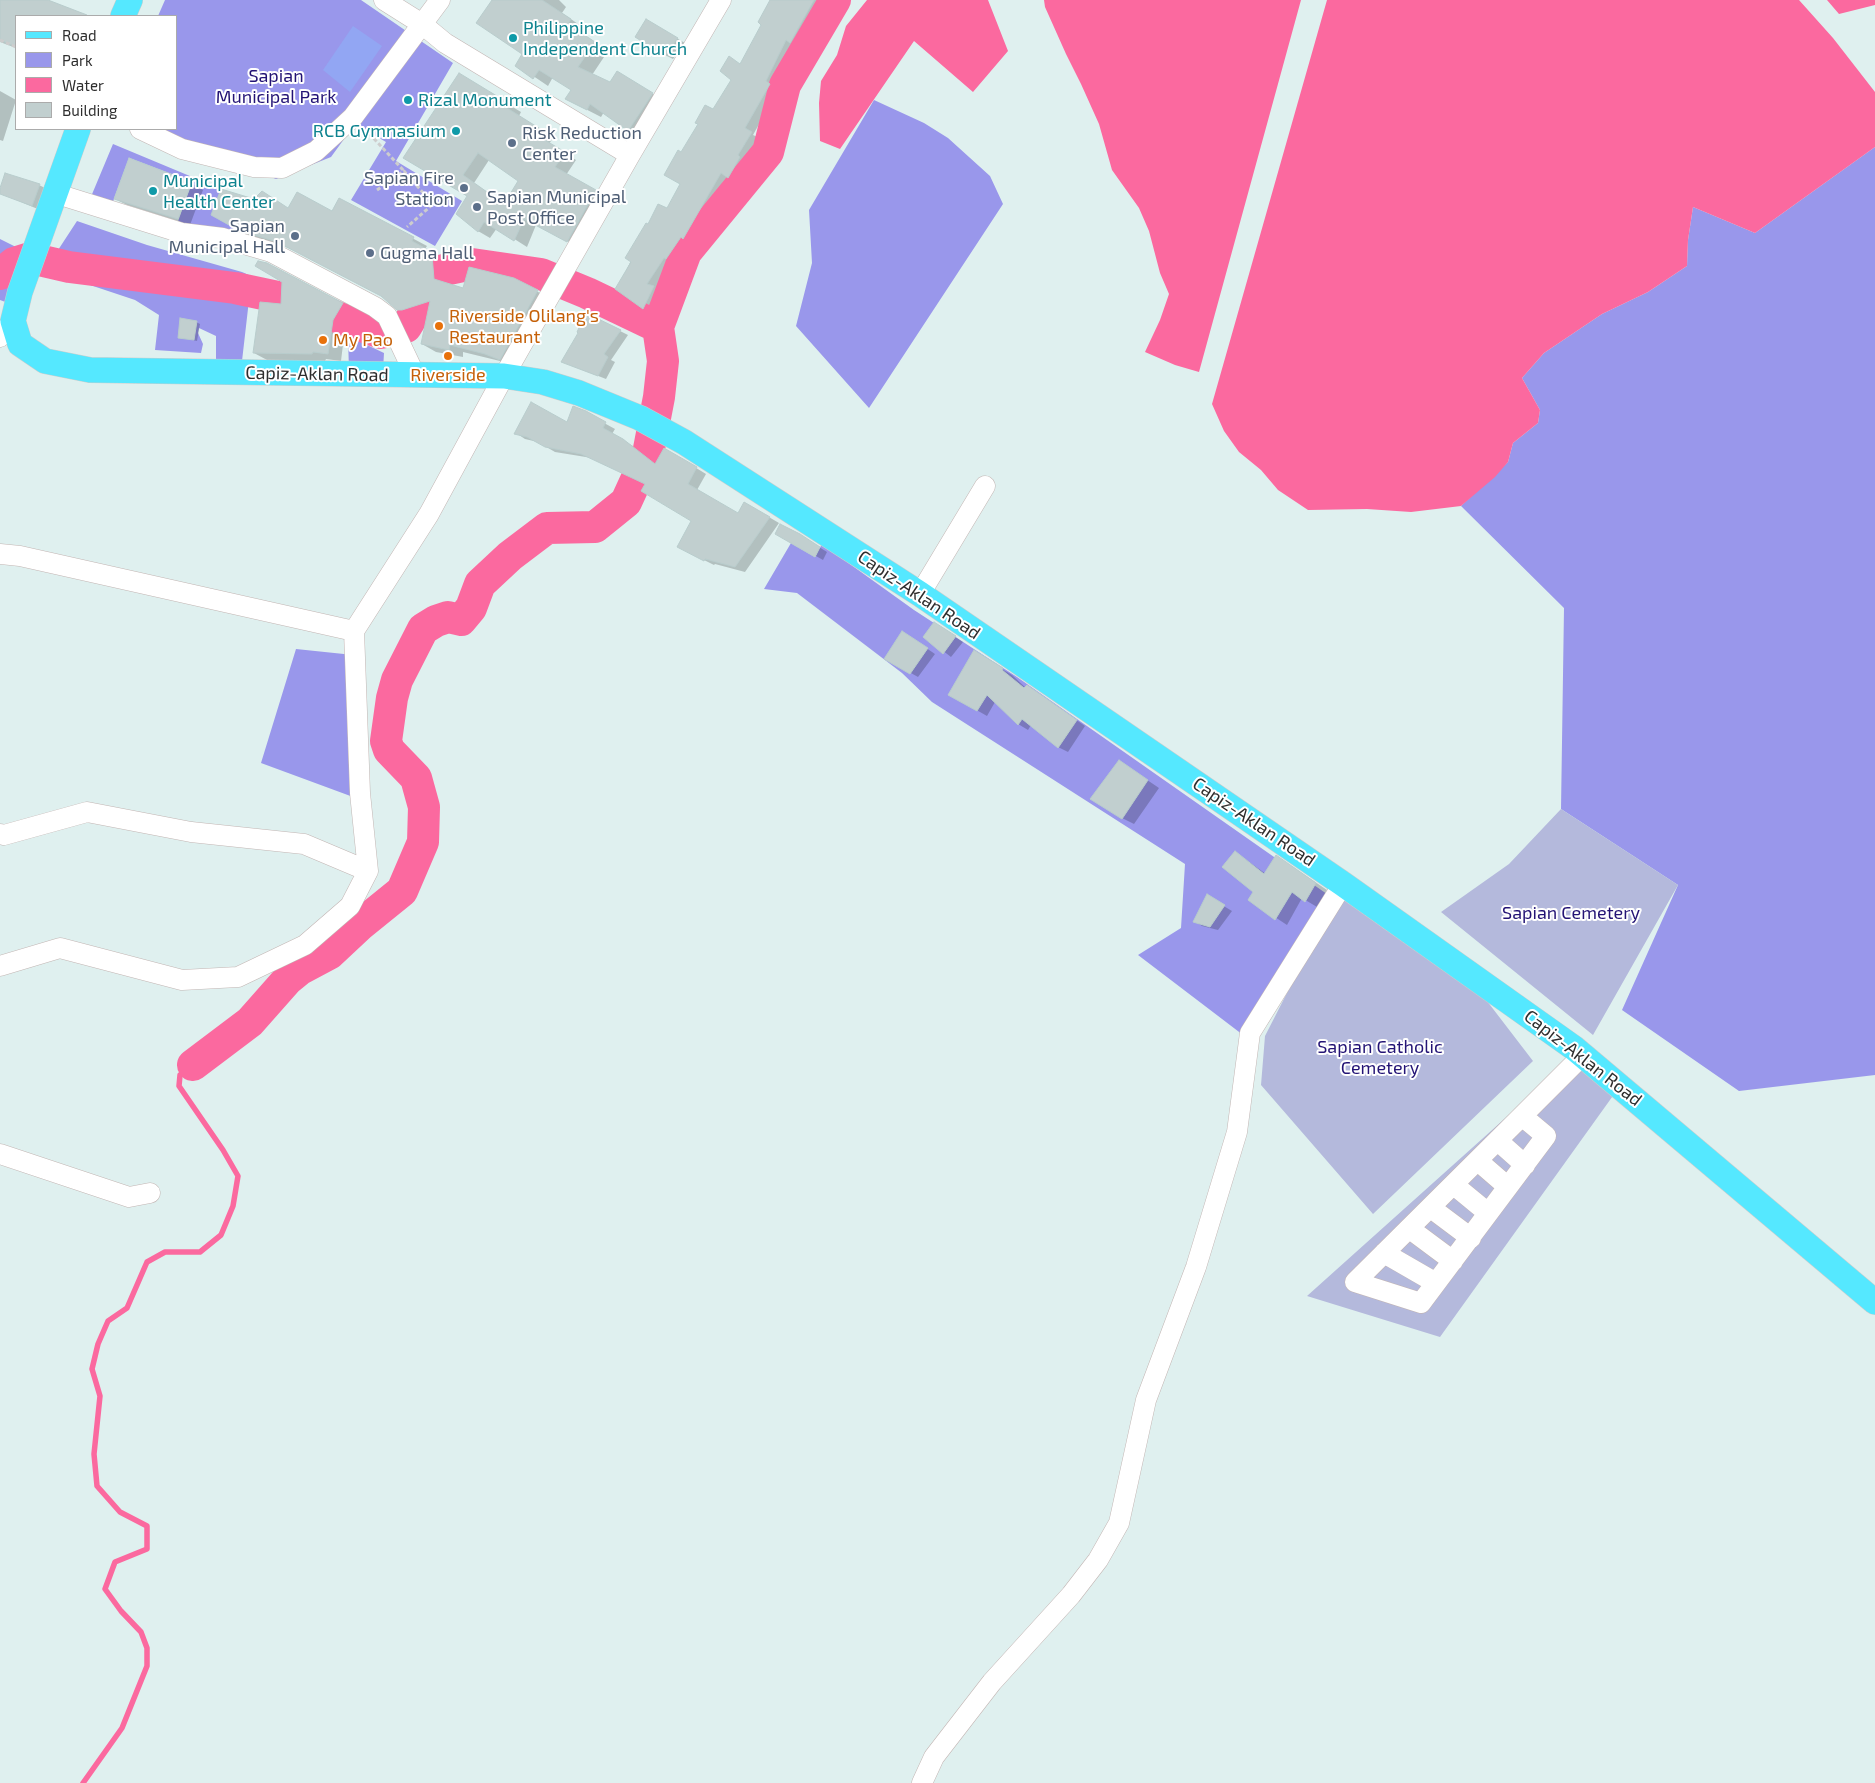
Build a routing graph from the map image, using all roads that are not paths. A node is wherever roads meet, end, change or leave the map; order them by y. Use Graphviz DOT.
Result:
graph roads {
  1 [pos="130,0"];
  2 [pos="384,0"];
  3 [pos="440,0"];
  4 [pos="722,0"];
  5 [pos="123,15"];
  6 [pos="422,24"];
  7 [pos="78,130"];
  8 [pos="142,130"];
  9 [pos="630,155"];
  10 [pos="54,193"];
  11 [pos="6,329"];
  12 [pos="416,375"];
  13 [pos="504,376"];
  14 [pos="985,486"];
  15 [pos="0,554"];
  16 [pos="920,594"];
  17 [pos="354,631"];
  18 [pos="0,834"];
  19 [pos="368,870"];
  20 [pos="1343,884"];
  21 [pos="0,966"];
  22 [pos="1584,1054"];
  23 [pos="1522,1116"];
  24 [pos="1498,1140"];
  25 [pos="0,1154"];
  26 [pos="1478,1161"];
  27 [pos="1525,1165"];
  28 [pos="1454,1185"];
  29 [pos="1508,1187"];
  30 [pos="150,1192"];
  31 [pos="1431,1208"];
  32 [pos="1488,1213"];
  33 [pos="1410,1229"];
  34 [pos="1471,1238"];
  35 [pos="1384,1254"];
  36 [pos="1453,1261"];
  37 [pos="1436,1283"];
  38 [pos="1875,1302"];
  39 [pos="922,1783"];
  1 -- 5 [label="main road"];
  2 -- 6 [label="street"];
  3 -- 6 [label="street"];
  4 -- 9 [label="street"];
  6 -- 8 [label="street"];
  6 -- 9 [label="street"];
  7 -- 10 [label="main road, Capiz-Aklan Road"];
  9 -- 13 [label="street"];
  10 -- 11 [label="main road, Capiz-Aklan Road"];
  10 -- 12 [label="street"];
  11 -- 12 [label="main road, Capiz-Aklan Road"];
  12 -- 13 [label="main road, Capiz-Aklan Road"];
  13 -- 16 [label="main road, Capiz-Aklan Road"];
  13 -- 17 [label="street"];
  14 -- 16 [label="street"];
  15 -- 17 [label="street"];
  16 -- 20 [label="main road, Capiz-Aklan Road"];
  17 -- 19 [label="street"];
  18 -- 19 [label="street"];
  19 -- 21 [label="street"];
  20 -- 22 [label="main road, Capiz-Aklan Road"];
  20 -- 39 [label="street"];
  22 -- 23 [label="street"];
  22 -- 38 [label="main road, Capiz-Aklan Road"];
  23 -- 24 [label="street"];
  23 -- 27 [label="street"];
  24 -- 26 [label="street"];
  24 -- 27 [label="street"];
  25 -- 30 [label="street"];
  26 -- 28 [label="street"];
  26 -- 29 [label="street"];
  27 -- 29 [label="street"];
  28 -- 31 [label="street"];
  28 -- 32 [label="street"];
  29 -- 32 [label="street"];
  31 -- 33 [label="street"];
  31 -- 34 [label="street"];
  32 -- 34 [label="street"];
  33 -- 35 [label="street"];
  33 -- 36 [label="street"];
  34 -- 36 [label="street"];
  35 -- 37 [label="street"];
  35 -- 37 [label="street"];
  36 -- 37 [label="street"];
}
